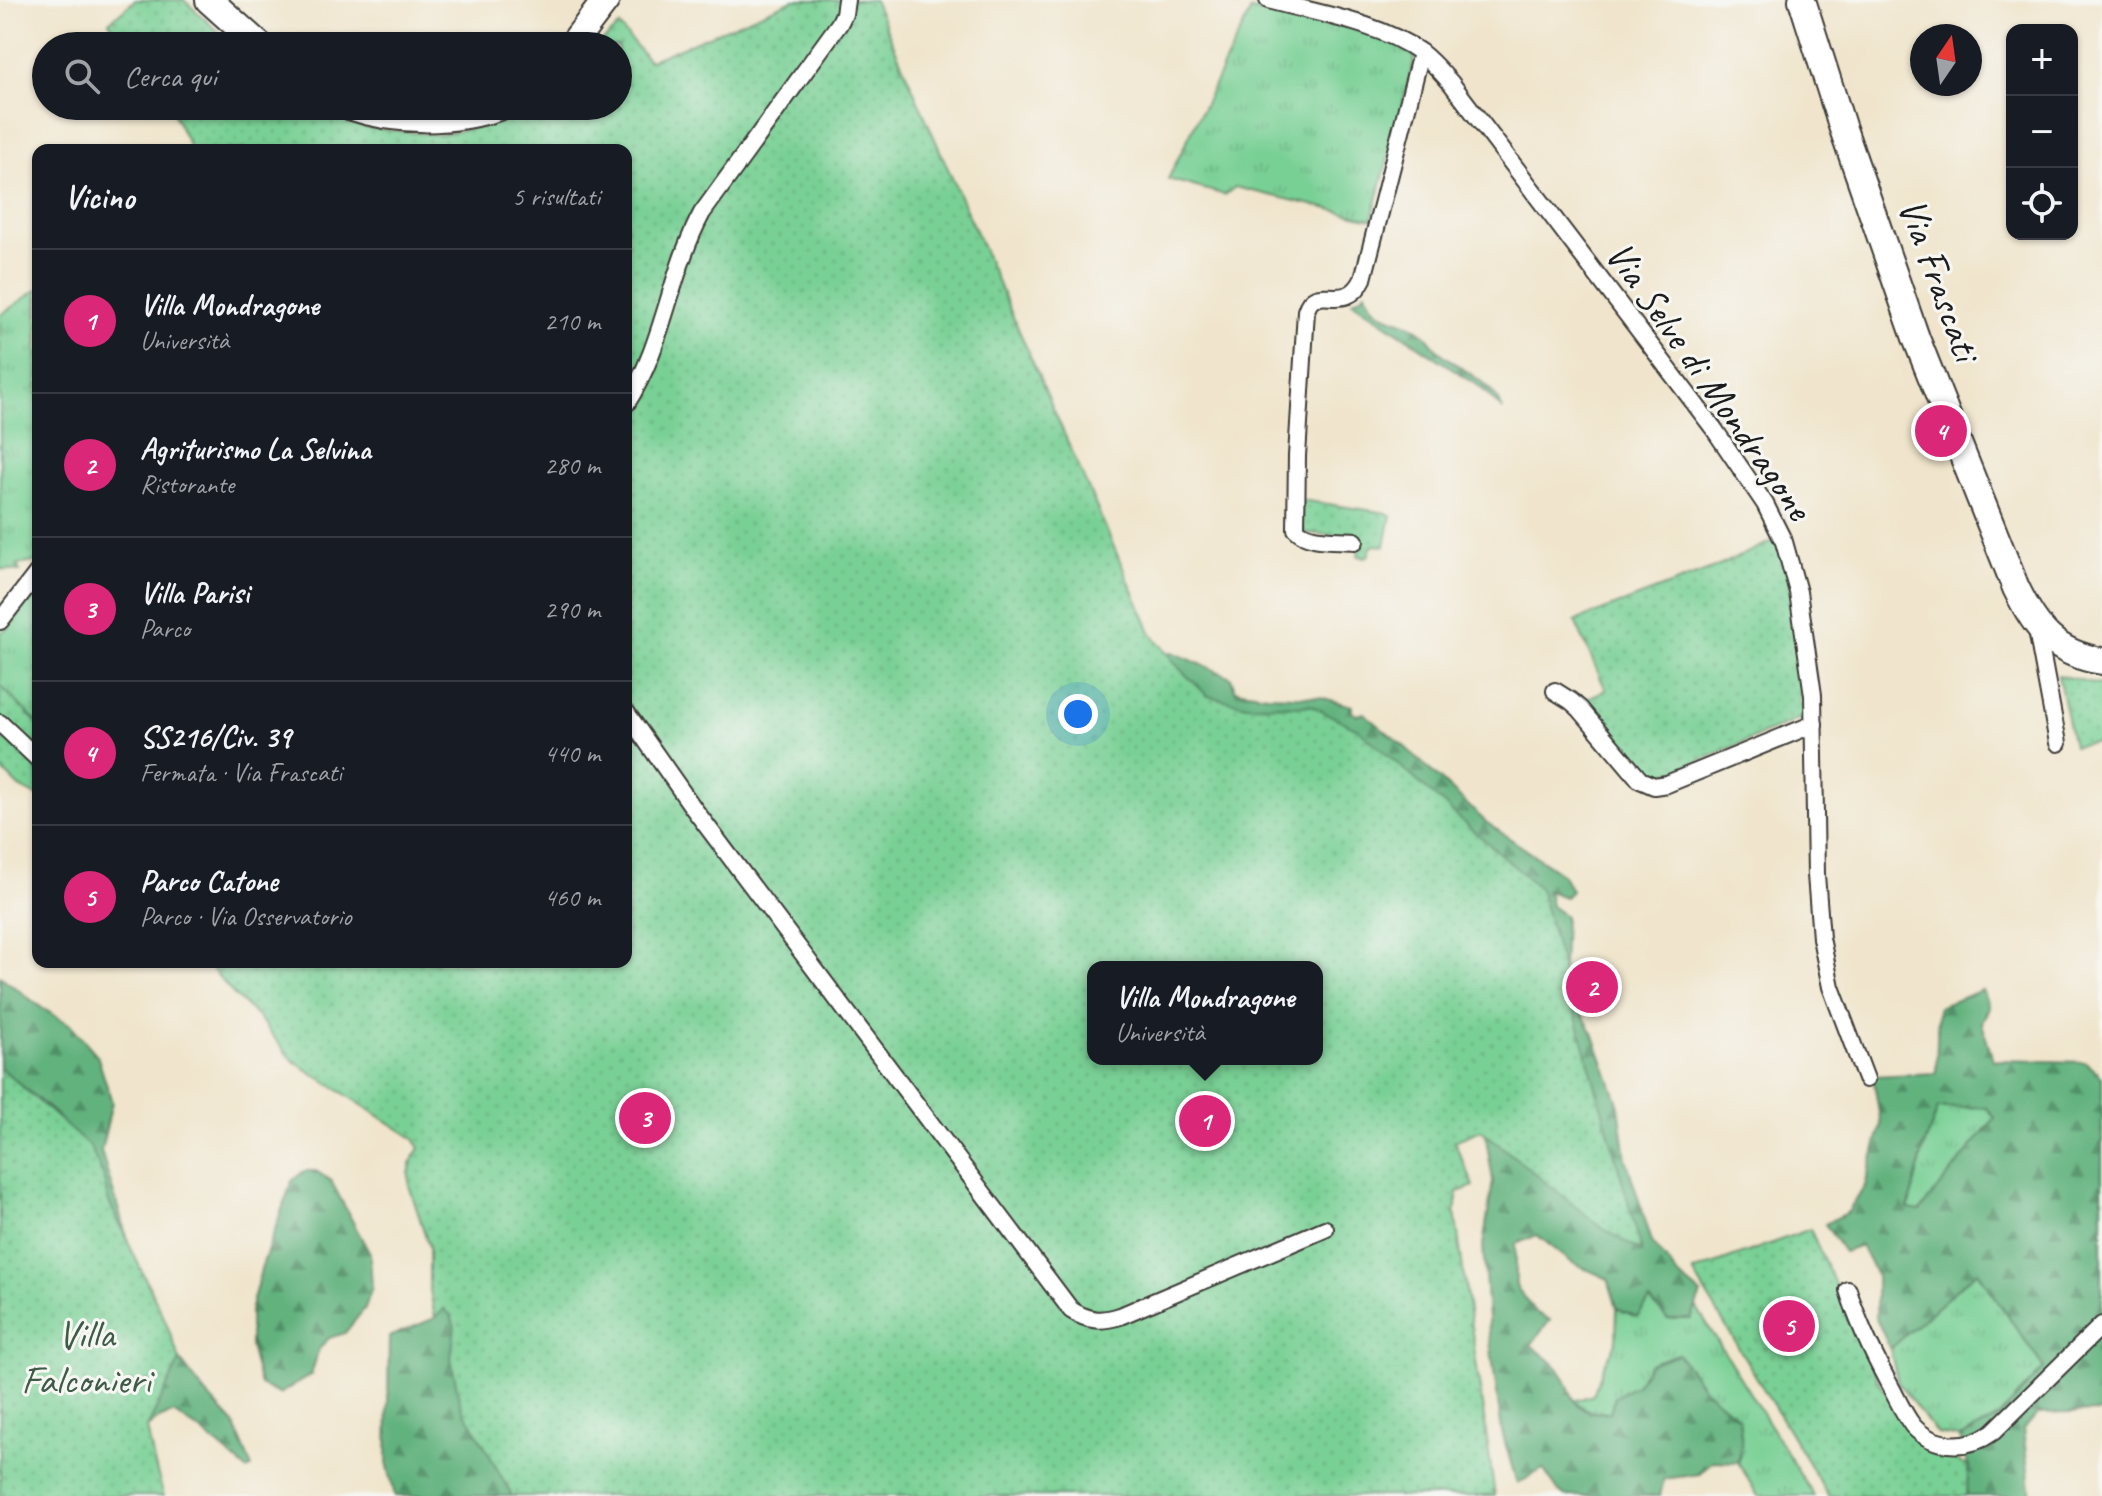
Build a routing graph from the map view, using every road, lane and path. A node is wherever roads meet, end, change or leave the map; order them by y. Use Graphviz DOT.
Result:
graph roads {
  1 [pos="209,0"];
  2 [pos="606,0"];
  3 [pos="846,0"];
  4 [pos="1268,0"];
  5 [pos="1802,0"];
  6 [pos="244,32"];
  7 [pos="582,32"];
  8 [pos="1421,53"];
  9 [pos="632,393"];
  10 [pos="1355,541"];
  11 [pos="32,580"];
  12 [pos="0,621"];
  13 [pos="2036,624"];
  14 [pos="2102,661"];
  15 [pos="1555,691"];
  16 [pos="632,721"];
  17 [pos="0,723"];
  18 [pos="1814,724"];
  19 [pos="2058,743"];
  20 [pos="32,753"];
  21 [pos="1866,1079"];
  22 [pos="1325,1229"];
  23 [pos="1848,1290"];
  24 [pos="2102,1325"];
  1 -- 6 [label="main road"];
  2 -- 7 [label="main road"];
  3 -- 9 [label="street"];
  4 -- 8 [label="street, Via Selve di Mondragone"];
  5 -- 13 [label="main road, Via Frascati"];
  8 -- 10 [label="street"];
  8 -- 18 [label="street, Via Selve di Mondragone"];
  11 -- 12 [label="street"];
  13 -- 14 [label="main road, Via Frascati"];
  13 -- 19 [label="street, Via Frascati"];
  15 -- 18 [label="street"];
  16 -- 22 [label="street"];
  17 -- 20 [label="street"];
  18 -- 21 [label="street, Via Selve di Mondragone"];
  23 -- 24 [label="street"];
}
